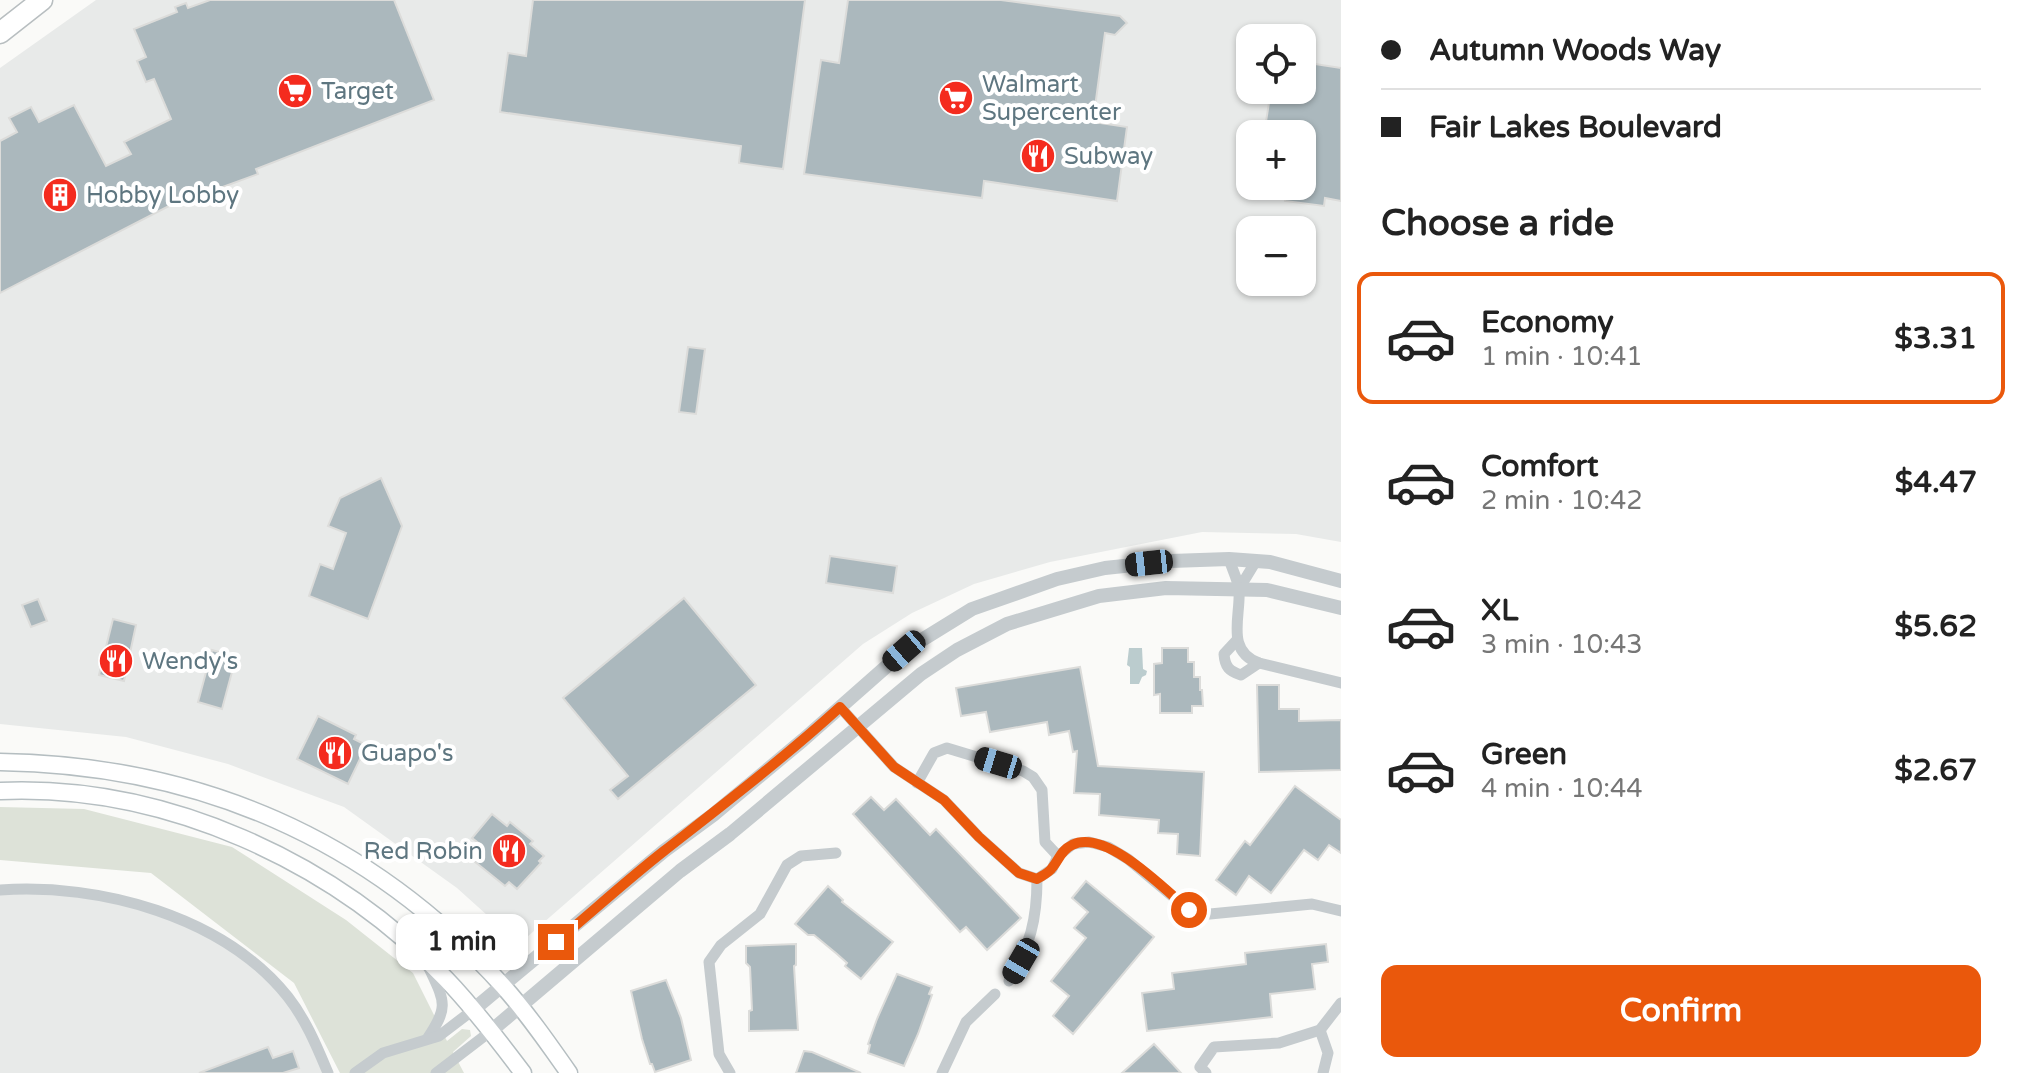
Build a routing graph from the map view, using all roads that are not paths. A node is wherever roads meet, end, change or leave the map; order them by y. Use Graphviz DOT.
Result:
graph roads {
  1 [pos="42,0"];
  2 [pos="0,33"];
  3 [pos="1229,559"];
  4 [pos="1256,561"];
  5 [pos="1341,581"];
  6 [pos="1239,589"];
  7 [pos="1341,608"];
  8 [pos="1237,640"];
  9 [pos="1259,663"];
  10 [pos="1341,683"];
  11 [pos="840,707"];
  12 [pos="857,726"];
  13 [pos="0,762"];
  14 [pos="917,783"];
  15 [pos="0,791"];
  16 [pos="836,853"];
  17 [pos="1058,856"];
  18 [pos="1037,879"];
  19 [pos="0,890"];
  20 [pos="1341,911"];
  21 [pos="426,960"];
  22 [pos="1009,981"];
  23 [pos="504,987"];
  24 [pos="995,994"];
  25 [pos="1341,1003"];
  26 [pos="519,1005"];
  27 [pos="473,1010"];
  28 [pos="1320,1030"];
  29 [pos="491,1031"];
  30 [pos="426,1040"];
  31 [pos="328,1073"];
  32 [pos="355,1073"];
  33 [pos="436,1073"];
  34 [pos="523,1073"];
  35 [pos="569,1073"];
  36 [pos="730,1073"];
  37 [pos="942,1073"];
  38 [pos="1206,1073"];
  39 [pos="1323,1073"];
  1 -- 2 [label="highway"];
  3 -- 4 [label="street"];
  3 -- 6 [label="street"];
  3 -- 11 [label="street"];
  4 -- 5 [label="street"];
  4 -- 6 [label="street"];
  6 -- 7 [label="street"];
  6 -- 8 [label="street"];
  6 -- 12 [label="street"];
  8 -- 9 [label="street"];
  8 -- 9 [label="street"];
  9 -- 10 [label="street"];
  11 -- 12 [label="street"];
  11 -- 23 [label="street"];
  12 -- 14 [label="street"];
  12 -- 26 [label="street"];
  13 -- 23 [label="main road"];
  14 -- 17 [label="street"];
  14 -- 18 [label="street"];
  15 -- 21 [label="main road"];
  16 -- 36 [label="street"];
  17 -- 18 [label="street"];
  17 -- 20 [label="street"];
  18 -- 22 [label="street"];
  19 -- 31 [label="street"];
  21 -- 27 [label="main road"];
  21 -- 30 [label="street"];
  23 -- 26 [label="main road"];
  23 -- 27 [label="street"];
  24 -- 37 [label="street"];
  25 -- 28 [label="street"];
  26 -- 29 [label="street"];
  26 -- 35 [label="main road"];
  27 -- 29 [label="main road"];
  27 -- 30 [label="street"];
  28 -- 38 [label="street"];
  28 -- 39 [label="street"];
  29 -- 33 [label="street"];
  29 -- 34 [label="main road"];
  30 -- 32 [label="street"];
}
